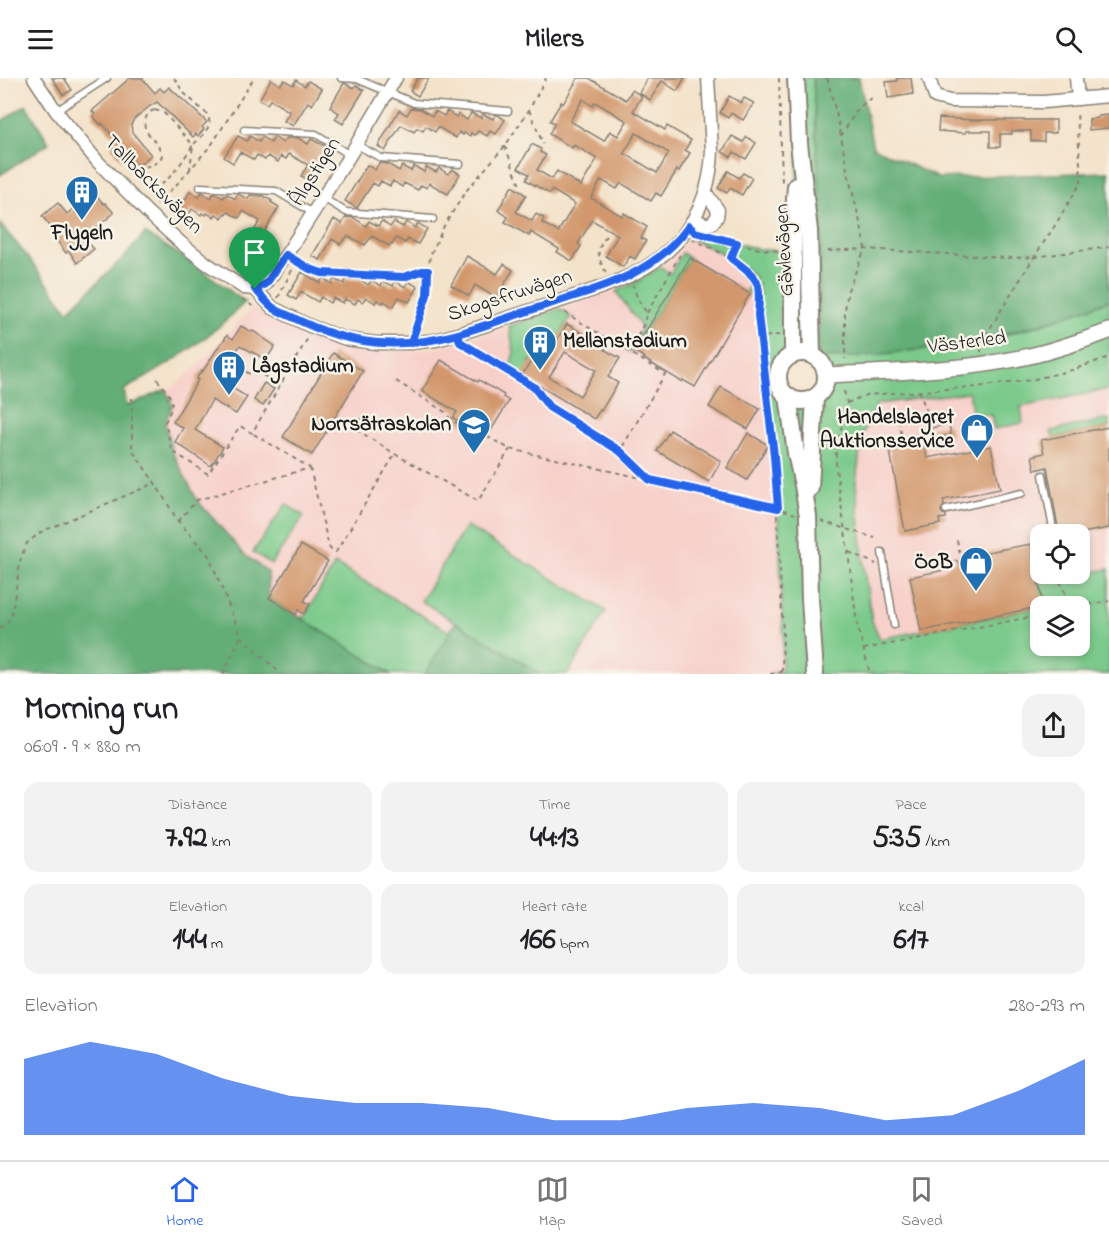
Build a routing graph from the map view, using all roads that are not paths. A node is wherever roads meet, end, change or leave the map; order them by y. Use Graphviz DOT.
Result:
graph roads {
  1 [pos="34,78"];
  2 [pos="107,78"];
  3 [pos="341,78"];
  4 [pos="396,78"];
  5 [pos="708,78"];
  6 [pos="796,78"];
  7 [pos="929,78"];
  8 [pos="1076,78"];
  9 [pos="388,92"];
  10 [pos="1109,96"];
  11 [pos="1078,99"];
  12 [pos="56,111"];
  13 [pos="508,111"];
  14 [pos="244,130"];
  15 [pos="799,143"];
  16 [pos="354,150"];
  17 [pos="460,164"];
  18 [pos="200,187"];
  19 [pos="706,193"];
  20 [pos="323,198"];
  21 [pos="313,213"];
  22 [pos="433,219"];
  23 [pos="691,228"];
  24 [pos="286,255"];
  25 [pos="404,277"];
  26 [pos="261,287"];
  27 [pos="1109,331"];
  28 [pos="793,355"];
  29 [pos="812,355"];
  30 [pos="826,375"];
  31 [pos="788,396"];
  32 [pos="815,397"];
  33 [pos="1043,475"];
  34 [pos="1022,493"];
  35 [pos="946,510"];
  36 [pos="808,517"];
  37 [pos="1052,524"];
  38 [pos="882,552"];
  39 [pos="894,625"];
  40 [pos="815,674"];
  1 -- 12 [label="street, Tallbacksvägen"];
  2 -- 12 [label="lane"];
  3 -- 9 [label="lane"];
  4 -- 9 [label="street, Älgstigen"];
  5 -- 19 [label="street, Skogsfruvägen"];
  6 -- 15 [label="main road, Gävlevägen"];
  7 -- 11 [label="street"];
  8 -- 11 [label="street"];
  9 -- 13 [label="lane"];
  9 -- 16 [label="street, Älgstigen"];
  10 -- 11 [label="street"];
  12 -- 26 [label="street, Tallbacksvägen"];
  14 -- 16 [label="lane"];
  15 -- 28 [label="main road, Gävlevägen"];
  15 -- 29 [label="main road, Gävlevägen"];
  16 -- 17 [label="lane"];
  16 -- 20 [label="street, Älgstigen"];
  18 -- 21 [label="lane"];
  19 -- 23 [label="street, Skogsfruvägen"];
  19 -- 23 [label="street"];
  20 -- 21 [label="street, Älgstigen"];
  20 -- 22 [label="lane"];
  21 -- 24 [label="street, Älgstigen"];
  23 -- 26 [label="street, Skogsfruvägen"];
  24 -- 25 [label="lane"];
  24 -- 26 [label="street, Älgstigen"];
  27 -- 30 [label="street, Västerled"];
  28 -- 29 [label="main road"];
  28 -- 31 [label="main road"];
  29 -- 30 [label="main road"];
  30 -- 32 [label="main road"];
  31 -- 32 [label="main road"];
  31 -- 36 [label="main road"];
  32 -- 36 [label="main road"];
  33 -- 37 [label="lane"];
  34 -- 35 [label="lane"];
  36 -- 40 [label="main road"];
  38 -- 39 [label="lane"];
}
